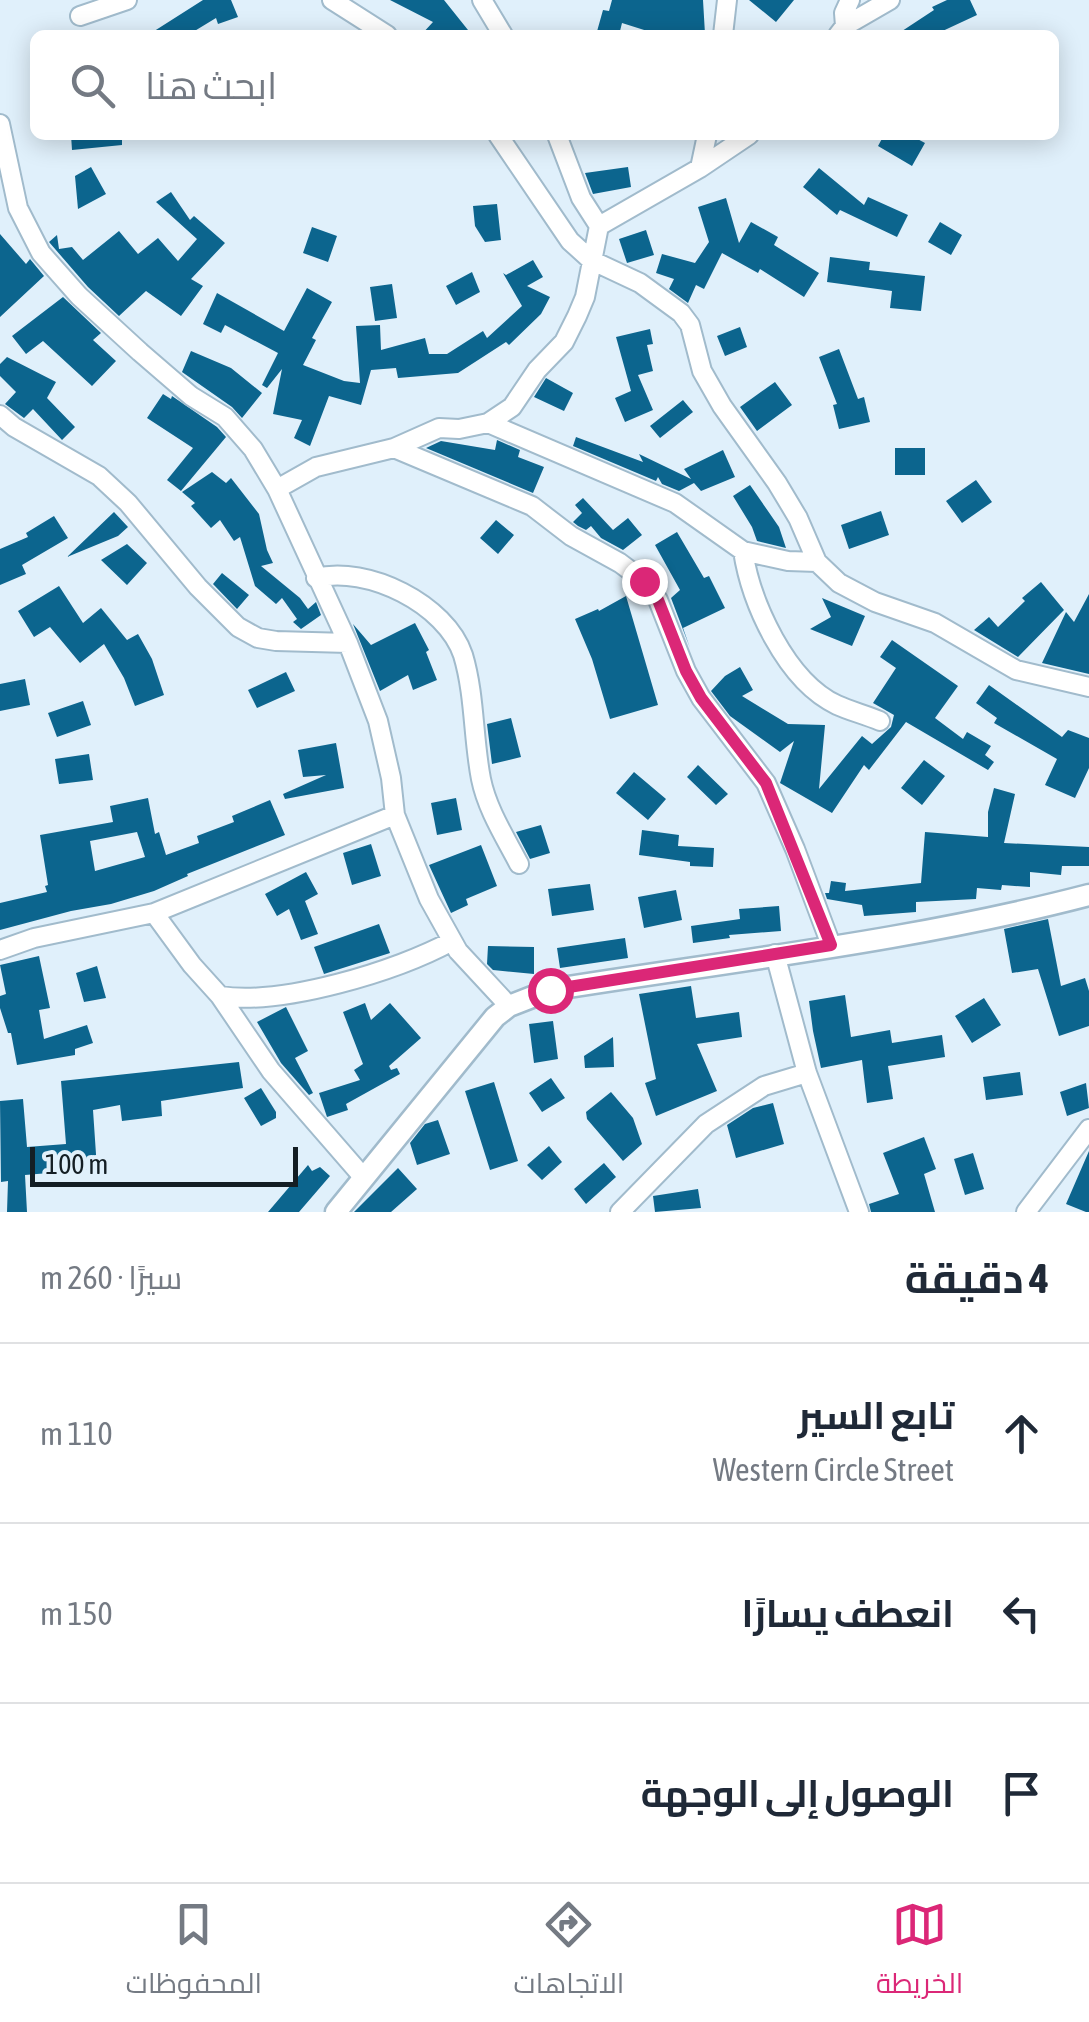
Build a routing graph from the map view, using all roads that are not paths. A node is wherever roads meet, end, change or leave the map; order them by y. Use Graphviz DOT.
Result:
graph roads {
  1 [pos="127,0"];
  2 [pos="332,0"];
  3 [pos="482,0"];
  4 [pos="727,0"];
  5 [pos="850,0"];
  6 [pos="890,0"];
  7 [pos="80,16"];
  8 [pos="378,30"];
  9 [pos="500,30"];
  10 [pos="724,30"];
  11 [pos="842,30"];
  12 [pos="0,124"];
  13 [pos="501,140"];
  14 [pos="559,140"];
  15 [pos="706,140"];
  16 [pos="741,140"];
  17 [pos="700,168"];
  18 [pos="599,226"];
  19 [pos="590,260"];
  20 [pos="0,415"];
  21 [pos="488,423"];
  22 [pos="394,448"];
  23 [pos="277,489"];
  24 [pos="743,551"];
  25 [pos="817,562"];
  26 [pos="316,578"];
  27 [pos="348,644"];
  28 [pos="1089,688"];
  29 [pos="880,720"];
  30 [pos="395,816"];
  31 [pos="519,864"];
  32 [pos="1089,895"];
  33 [pos="154,913"];
  34 [pos="452,941"];
  35 [pos="831,945"];
  36 [pos="0,950"];
  37 [pos="776,954"];
  38 [pos="220,996"];
  39 [pos="510,1006"];
  40 [pos="807,1073"];
  41 [pos="1089,1128"];
  42 [pos="364,1178"];
  43 [pos="336,1212"];
  44 [pos="620,1212"];
  45 [pos="860,1212"];
  46 [pos="1026,1212"];
  1 -- 7 [label="street"];
  2 -- 8 [label="street"];
  3 -- 9 [label="street"];
  4 -- 10 [label="street"];
  5 -- 11 [label="street"];
  6 -- 11 [label="street"];
  12 -- 23 [label="street"];
  13 -- 19 [label="street"];
  14 -- 18 [label="street"];
  15 -- 17 [label="street"];
  16 -- 17 [label="street"];
  17 -- 18 [label="street"];
  18 -- 19 [label="street"];
  19 -- 21 [label="street"];
  19 -- 25 [label="street"];
  20 -- 27 [label="street"];
  21 -- 22 [label="street"];
  21 -- 24 [label="street"];
  22 -- 23 [label="street"];
  22 -- 35 [label="street"];
  23 -- 26 [label="street"];
  24 -- 25 [label="street"];
  24 -- 29 [label="street"];
  25 -- 28 [label="street"];
  26 -- 27 [label="street"];
  26 -- 31 [label="street"];
  27 -- 30 [label="street"];
  30 -- 33 [label="street"];
  30 -- 34 [label="street"];
  32 -- 35 [label="street"];
  33 -- 36 [label="street"];
  33 -- 38 [label="street"];
  34 -- 38 [label="street"];
  34 -- 39 [label="street"];
  35 -- 37 [label="street"];
  37 -- 39 [label="street"];
  37 -- 40 [label="street"];
  38 -- 42 [label="street"];
  39 -- 42 [label="street"];
  40 -- 44 [label="street"];
  40 -- 45 [label="street"];
  41 -- 46 [label="street"];
  42 -- 43 [label="street"];
}
